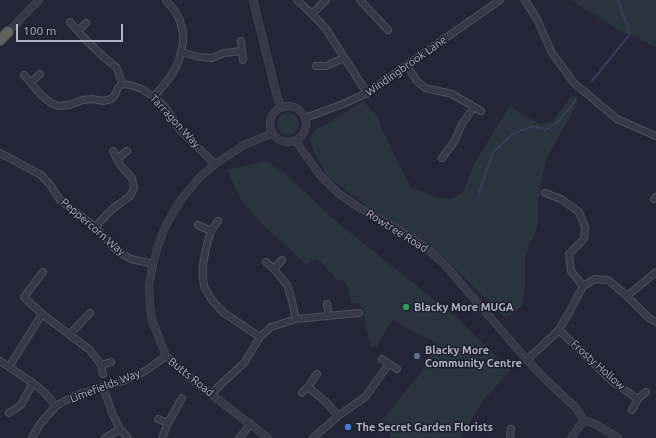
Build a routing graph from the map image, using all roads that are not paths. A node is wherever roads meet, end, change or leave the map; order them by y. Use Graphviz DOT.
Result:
graph roads {
  1 [pos="38,0"];
  2 [pos="253,0"];
  3 [pos="296,0"];
  4 [pos="326,0"];
  5 [pos="360,0"];
  6 [pos="500,0"];
  7 [pos="525,0"];
  8 [pos="169,1"];
  9 [pos="312,14"];
  10 [pos="70,22"];
  11 [pos="86,22"];
  12 [pos="388,30"];
  13 [pos="78,31"];
  14 [pos="8,32"];
  15 [pos="0,40"];
  16 [pos="240,41"];
  17 [pos="242,50"];
  18 [pos="181,52"];
  19 [pos="344,58"];
  20 [pos="243,60"];
  21 [pos="407,65"];
  22 [pos="316,66"];
  23 [pos="40,74"];
  24 [pos="24,75"];
  25 [pos="30,82"];
  26 [pos="122,84"];
  27 [pos="367,93"];
  28 [pos="154,97"];
  29 [pos="474,107"];
  30 [pos="281,108"];
  31 [pos="482,111"];
  32 [pos="305,118"];
  33 [pos="273,133"];
  34 [pos="656,136"];
  35 [pos="295,140"];
  36 [pos="113,151"];
  37 [pos="127,151"];
  38 [pos="0,153"];
  39 [pos="118,158"];
  40 [pos="442,158"];
  41 [pos="215,164"];
  42 [pos="545,192"];
  43 [pos="218,222"];
  44 [pos="198,224"];
  45 [pos="95,227"];
  46 [pos="211,231"];
  47 [pos="282,260"];
  48 [pos="266,262"];
  49 [pos="153,264"];
  50 [pos="274,269"];
  51 [pos="43,272"];
  52 [pos="656,272"];
  53 [pos="583,286"];
  54 [pos="627,296"];
  55 [pos="327,304"];
  56 [pos="90,313"];
  57 [pos="42,314"];
  58 [pos="359,314"];
  59 [pos="329,316"];
  60 [pos="296,320"];
  61 [pos="656,322"];
  62 [pos="559,330"];
  63 [pos="70,334"];
  64 [pos="260,337"];
  65 [pos="166,356"];
  66 [pos="382,359"];
  67 [pos="527,360"];
  68 [pos="0,361"];
  69 [pos="111,362"];
  70 [pos="388,364"];
  71 [pos="101,366"];
  72 [pos="9,367"];
  73 [pos="397,369"];
  74 [pos="103,374"];
  75 [pos="317,374"];
  76 [pos="33,383"];
  77 [pos="103,387"];
  78 [pos="308,387"];
  79 [pos="646,392"];
  80 [pos="302,393"];
  81 [pos="212,394"];
  82 [pos="182,398"];
  83 [pos="638,398"];
  84 [pos="56,406"];
  85 [pos="632,410"];
  86 [pos="9,413"];
  87 [pos="338,416"];
  88 [pos="158,419"];
  89 [pos="584,420"];
  90 [pos="168,424"];
  91 [pos="251,424"];
  92 [pos="120,429"];
  93 [pos="511,429"];
  94 [pos="32,438"];
  95 [pos="105,438"];
  96 [pos="128,438"];
  97 [pos="162,438"];
  98 [pos="239,438"];
  99 [pos="268,438"];
  100 [pos="313,438"];
  101 [pos="510,438"];
  102 [pos="571,438"];
  103 [pos="618,438"];
  1 -- 14 [label="street"];
  2 -- 30 [label="street"];
  3 -- 9 [label="street"];
  4 -- 9 [label="street"];
  5 -- 12 [label="street"];
  6 -- 21 [label="street, Windingbrook Lane"];
  7 -- 34 [label="street"];
  8 -- 18 [label="street"];
  9 -- 19 [label="street"];
  10 -- 13 [label="street"];
  11 -- 13 [label="street"];
  13 -- 26 [label="street"];
  14 -- 15 [label="highway"];
  16 -- 17 [label="street"];
  17 -- 18 [label="street"];
  17 -- 20 [label="street"];
  18 -- 28 [label="street"];
  19 -- 22 [label="street"];
  19 -- 27 [label="street"];
  21 -- 27 [label="street, Windingbrook Lane"];
  21 -- 29 [label="street"];
  23 -- 25 [label="street"];
  24 -- 25 [label="street"];
  25 -- 26 [label="street"];
  26 -- 28 [label="street, Tarragon Way"];
  27 -- 32 [label="street, Windingbrook Lane"];
  28 -- 41 [label="street, Tarragon Way"];
  29 -- 31 [label="street"];
  29 -- 40 [label="street"];
  30 -- 32 [label="street"];
  30 -- 33 [label="street"];
  32 -- 35 [label="street"];
  33 -- 35 [label="street"];
  33 -- 41 [label="street, Butts Road"];
  35 -- 67 [label="street, Rowtree Road"];
  36 -- 39 [label="street"];
  37 -- 39 [label="street"];
  38 -- 45 [label="street, Peppercorn Way"];
  39 -- 45 [label="street"];
  41 -- 49 [label="street, Butts Road"];
  42 -- 53 [label="street"];
  43 -- 46 [label="street"];
  44 -- 46 [label="street"];
  45 -- 49 [label="street, Peppercorn Way"];
  46 -- 64 [label="street"];
  47 -- 50 [label="street"];
  48 -- 50 [label="street"];
  49 -- 65 [label="street, Butts Road"];
  50 -- 60 [label="street"];
  51 -- 57 [label="street"];
  52 -- 54 [label="street"];
  53 -- 54 [label="street"];
  53 -- 62 [label="street"];
  54 -- 61 [label="street"];
  55 -- 59 [label="street"];
  56 -- 63 [label="street"];
  57 -- 63 [label="street"];
  57 -- 72 [label="street"];
  58 -- 59 [label="street"];
  59 -- 60 [label="street"];
  60 -- 64 [label="street"];
  62 -- 67 [label="street"];
  62 -- 83 [label="street, Frosty Hollow"];
  63 -- 71 [label="street"];
  64 -- 81 [label="street"];
  65 -- 77 [label="street, Limefields Way"];
  65 -- 81 [label="street, Butts Road"];
  66 -- 70 [label="street"];
  67 -- 89 [label="street, Rowtree Road"];
  68 -- 72 [label="street"];
  69 -- 71 [label="street"];
  70 -- 73 [label="street"];
  70 -- 87 [label="street"];
  71 -- 74 [label="street"];
  72 -- 76 [label="street"];
  75 -- 78 [label="street"];
  76 -- 84 [label="street"];
  76 -- 86 [label="street"];
  77 -- 84 [label="street, Limefields Way"];
  77 -- 92 [label="street"];
  78 -- 80 [label="street"];
  78 -- 87 [label="street"];
  79 -- 83 [label="street"];
  81 -- 91 [label="street, Butts Road"];
  82 -- 90 [label="street"];
  83 -- 85 [label="street"];
  84 -- 94 [label="street, Limefields Way"];
  87 -- 100 [label="street"];
  88 -- 90 [label="street"];
  89 -- 102 [label="street"];
  89 -- 103 [label="street, Rowtree Road"];
  90 -- 97 [label="street"];
  91 -- 98 [label="street"];
  91 -- 99 [label="street, Butts Road"];
  92 -- 95 [label="street"];
  92 -- 96 [label="street"];
  93 -- 101 [label="street"];
}
